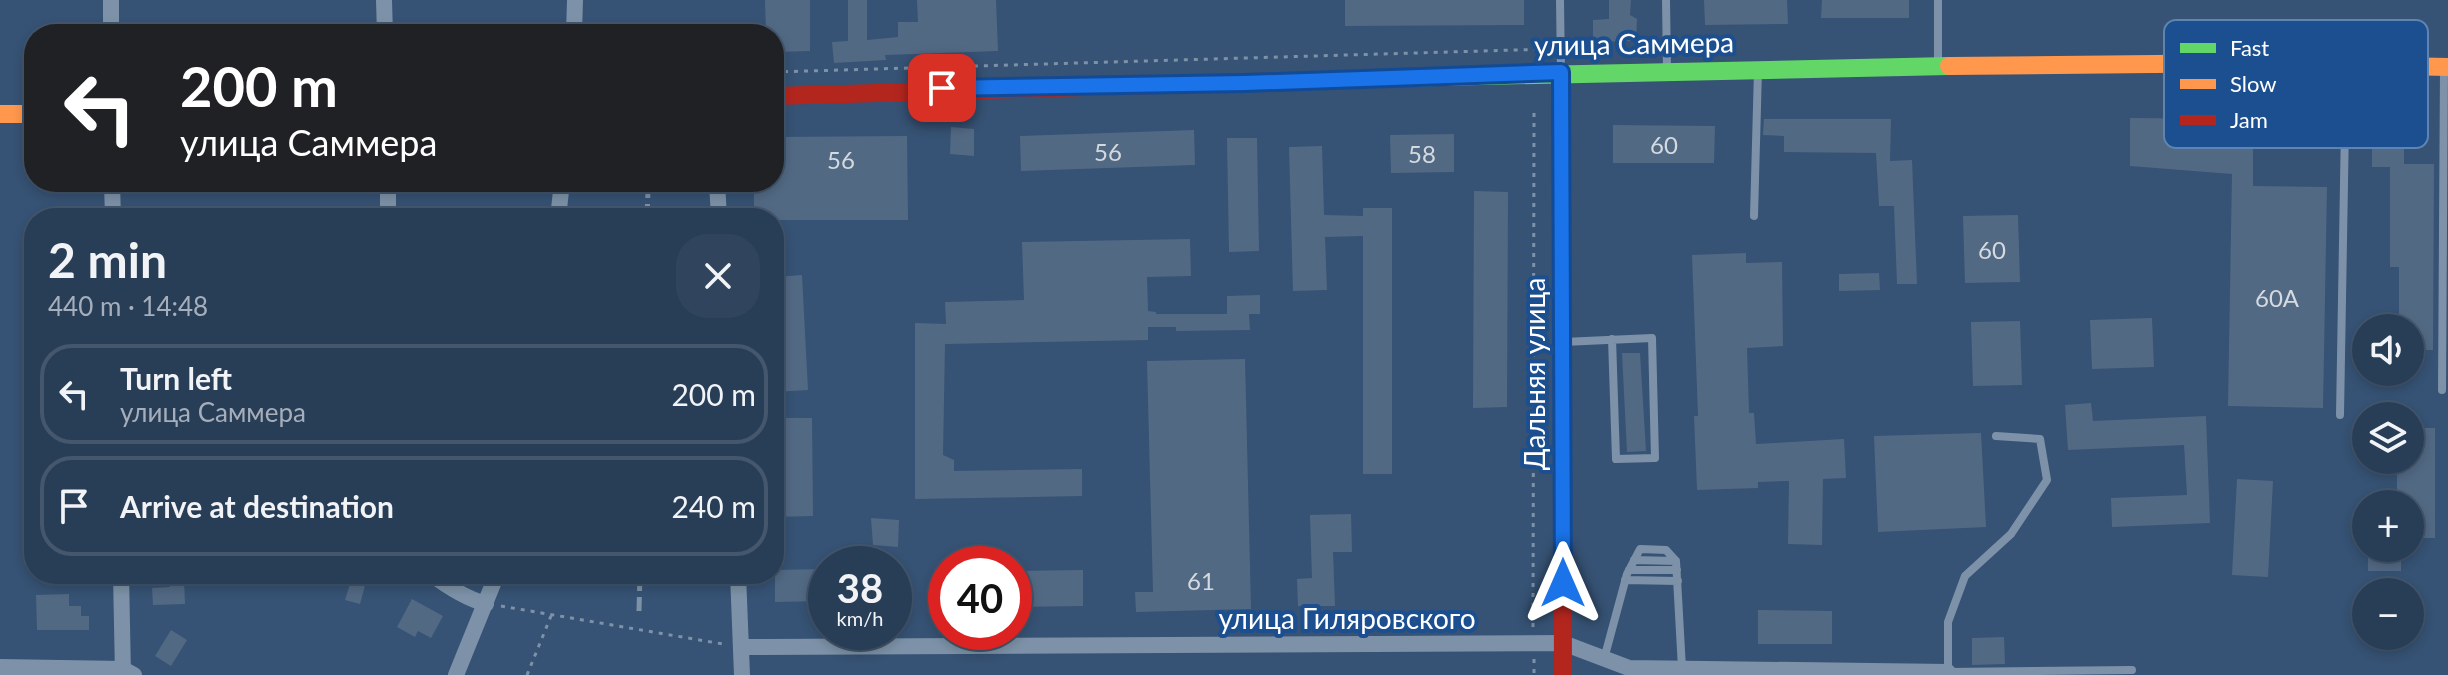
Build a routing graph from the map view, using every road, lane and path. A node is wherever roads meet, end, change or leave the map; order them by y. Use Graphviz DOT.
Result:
graph roads {
  1 [pos="111,0"];
  2 [pos="384,0"];
  3 [pos="575,0"];
  4 [pos="1560,0"];
  5 [pos="1666,0"];
  6 [pos="1938,0"];
  7 [pos="111,24"];
  8 [pos="385,24"];
  9 [pos="574,24"];
  10 [pos="1561,48"];
  11 [pos="2164,63"];
  12 [pos="1938,65"];
  13 [pos="2446,67"];
  14 [pos="1758,69"];
  15 [pos="1667,71"];
  16 [pos="784,72"];
  17 [pos="1561,72"];
  18 [pos="784,96"];
  19 [pos="1534,113"];
  20 [pos="0,114"];
  21 [pos="24,114"];
  22 [pos="2345,148"];
  23 [pos="1754,216"];
  24 [pos="1612,339"];
  25 [pos="1562,342"];
  26 [pos="2442,390"];
  27 [pos="2340,415"];
  28 [pos="1996,436"];
  29 [pos="1677,565"];
  30 [pos="1629,570"];
  31 [pos="1625,580"];
  32 [pos="1678,581"];
  33 [pos="122,584"];
  34 [pos="445,584"];
  35 [pos="493,584"];
  36 [pos="739,584"];
  37 [pos="486,604"];
  38 [pos="551,616"];
  39 [pos="1533,643"];
  40 [pos="1563,643"];
  41 [pos="742,647"];
  42 [pos="1604,659"];
  43 [pos="0,667"];
  44 [pos="1682,669"];
  45 [pos="2132,670"];
  46 [pos="127,673"];
  47 [pos="1948,674"];
  48 [pos="456,675"];
  49 [pos="527,675"];
  50 [pos="742,675"];
  51 [pos="1534,675"];
  52 [pos="1563,675"];
  1 -- 7 [label="street"];
  2 -- 8 [label="street"];
  3 -- 9 [label="street"];
  4 -- 10 [label="lane"];
  5 -- 15 [label="lane"];
  6 -- 12 [label="lane"];
  10 -- 16 [label="path"];
  10 -- 17 [label="lane"];
  11 -- 12 [label="street, улица Саммера"];
  12 -- 14 [label="street, улица Саммера"];
  13 -- 26 [label="lane"];
  14 -- 15 [label="street, улица Саммера"];
  14 -- 23 [label="lane"];
  15 -- 17 [label="street, улица Саммера"];
  17 -- 18 [label="street, улица Саммера"];
  17 -- 25 [label="street, Дальняя улица"];
  19 -- 39 [label="path"];
  20 -- 21 [label="street"];
  22 -- 27 [label="lane"];
  24 -- 24 [label="lane"];
  24 -- 25 [label="lane"];
  25 -- 40 [label="street, Дальняя улица"];
  28 -- 47 [label="lane"];
  29 -- 30 [label="lane"];
  29 -- 30 [label="lane"];
  29 -- 32 [label="lane"];
  30 -- 31 [label="lane"];
  31 -- 32 [label="lane"];
  31 -- 42 [label="lane"];
  32 -- 44 [label="lane"];
  33 -- 46 [label="street"];
  34 -- 37 [label="street"];
  35 -- 37 [label="street"];
  36 -- 41 [label="street"];
  37 -- 38 [label="path"];
  37 -- 48 [label="street"];
  38 -- 41 [label="path"];
  38 -- 49 [label="path"];
  39 -- 40 [label="street, улица Гиляровского"];
  39 -- 41 [label="street, улица Гиляровского"];
  39 -- 51 [label="path"];
  40 -- 42 [label="street, улица Гиляровского"];
  40 -- 52 [label="street, Дальняя улица"];
  41 -- 50 [label="street"];
  42 -- 44 [label="street, улица Гиляровского"];
  43 -- 46 [label="street"];
  44 -- 47 [label="street, улица Гиляровского"];
  45 -- 47 [label="lane"];
}
